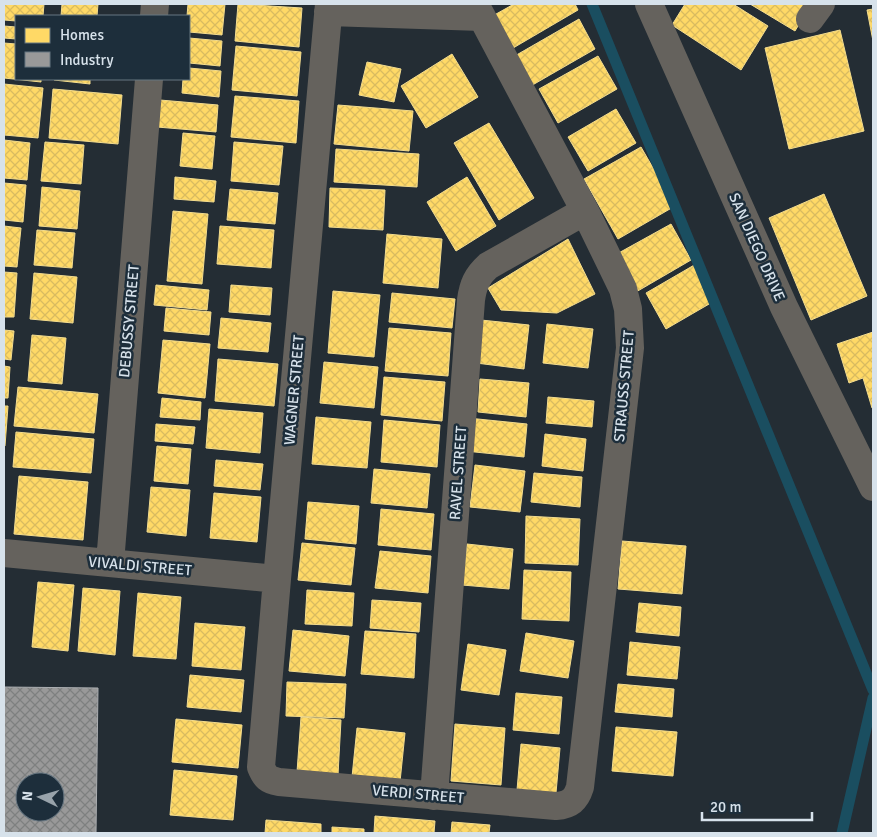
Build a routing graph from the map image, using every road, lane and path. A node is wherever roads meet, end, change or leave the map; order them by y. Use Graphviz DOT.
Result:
graph roads {
  1 [pos="649,4"];
  2 [pos="328,8"];
  3 [pos="479,10"];
  4 [pos="149,80"];
  5 [pos="585,211"];
  6 [pos="873,487"];
  7 [pos="4,553"];
  8 [pos="110,563"];
  9 [pos="276,579"];
  10 [pos="264,776"];
  11 [pos="434,796"];
  12 [pos="572,802"];
  1 -- 6 [label="street, SAN DIEGO DRIVE"];
  2 -- 3 [label="street"];
  2 -- 9 [label="street, WAGNER STREET"];
  3 -- 5 [label="street, STRAUSS STREET"];
  4 -- 8 [label="street, DEBUSSY STREET"];
  5 -- 11 [label="street, RAVEL STREET"];
  5 -- 12 [label="street, STRAUSS STREET"];
  7 -- 8 [label="street, VIVALDI STREET"];
  8 -- 9 [label="street, VIVALDI STREET"];
  9 -- 10 [label="street, WAGNER STREET"];
  10 -- 11 [label="street, VERDI STREET"];
  11 -- 12 [label="street, VERDI STREET"];
}
